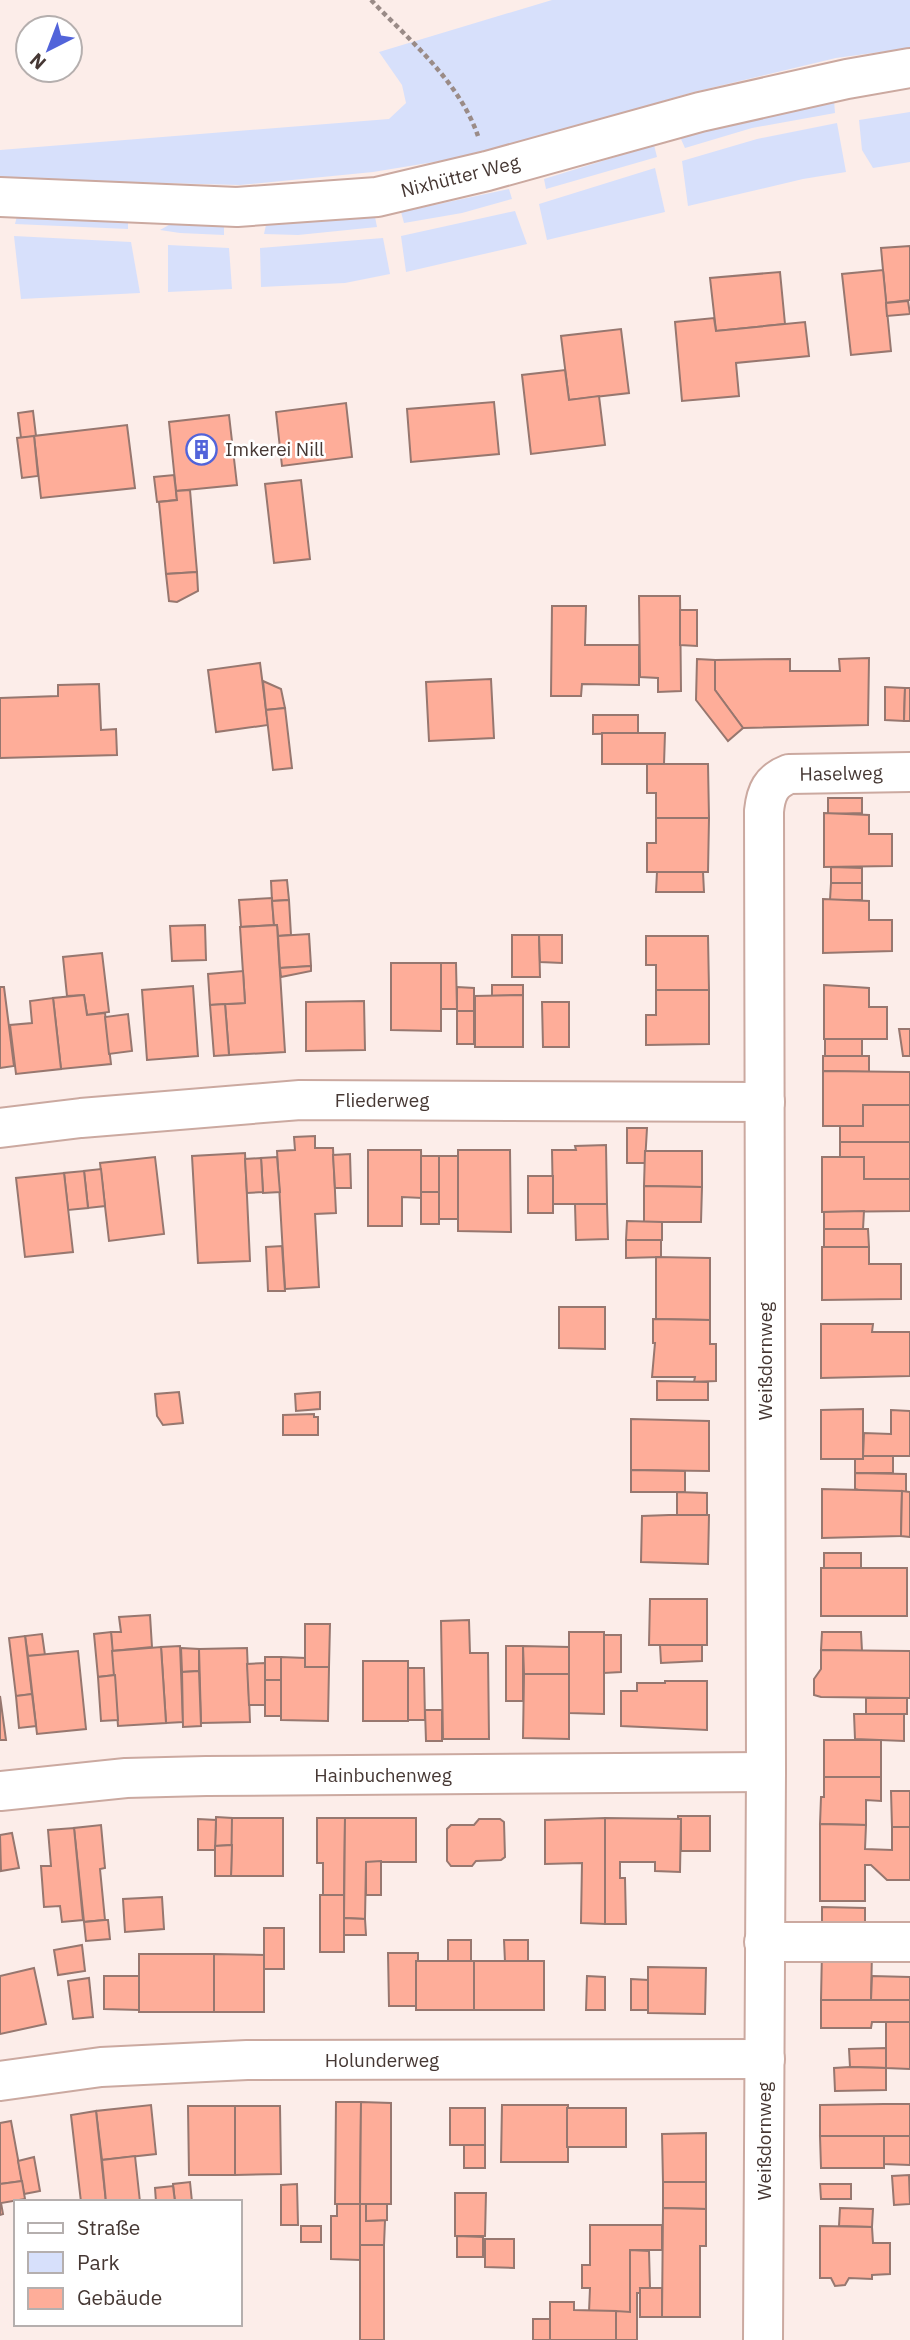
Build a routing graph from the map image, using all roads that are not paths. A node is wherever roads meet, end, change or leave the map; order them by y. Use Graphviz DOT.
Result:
graph roads {
  1 [pos="910,68"];
  2 [pos="0,197"];
  3 [pos="910,772"];
  4 [pos="774,782"];
  5 [pos="765,1102"];
  6 [pos="0,1128"];
  7 [pos="766,1772"];
  8 [pos="0,1791"];
  9 [pos="764,1942"];
  10 [pos="910,1942"];
  11 [pos="765,2059"];
  12 [pos="0,2081"];
  13 [pos="763,2340"];
  1 -- 2 [label="street, Nixhütter Weg"];
  3 -- 4 [label="street, Haselweg"];
  4 -- 5 [label="street, Weißdornweg"];
  5 -- 6 [label="street, Fliederweg"];
  5 -- 7 [label="street, Weißdornweg"];
  7 -- 8 [label="street, Hainbuchenweg"];
  7 -- 9 [label="street, Weißdornweg"];
  9 -- 10 [label="street"];
  9 -- 11 [label="street, Weißdornweg"];
  11 -- 12 [label="street, Holunderweg"];
  11 -- 13 [label="street, Weißdornweg"];
}
